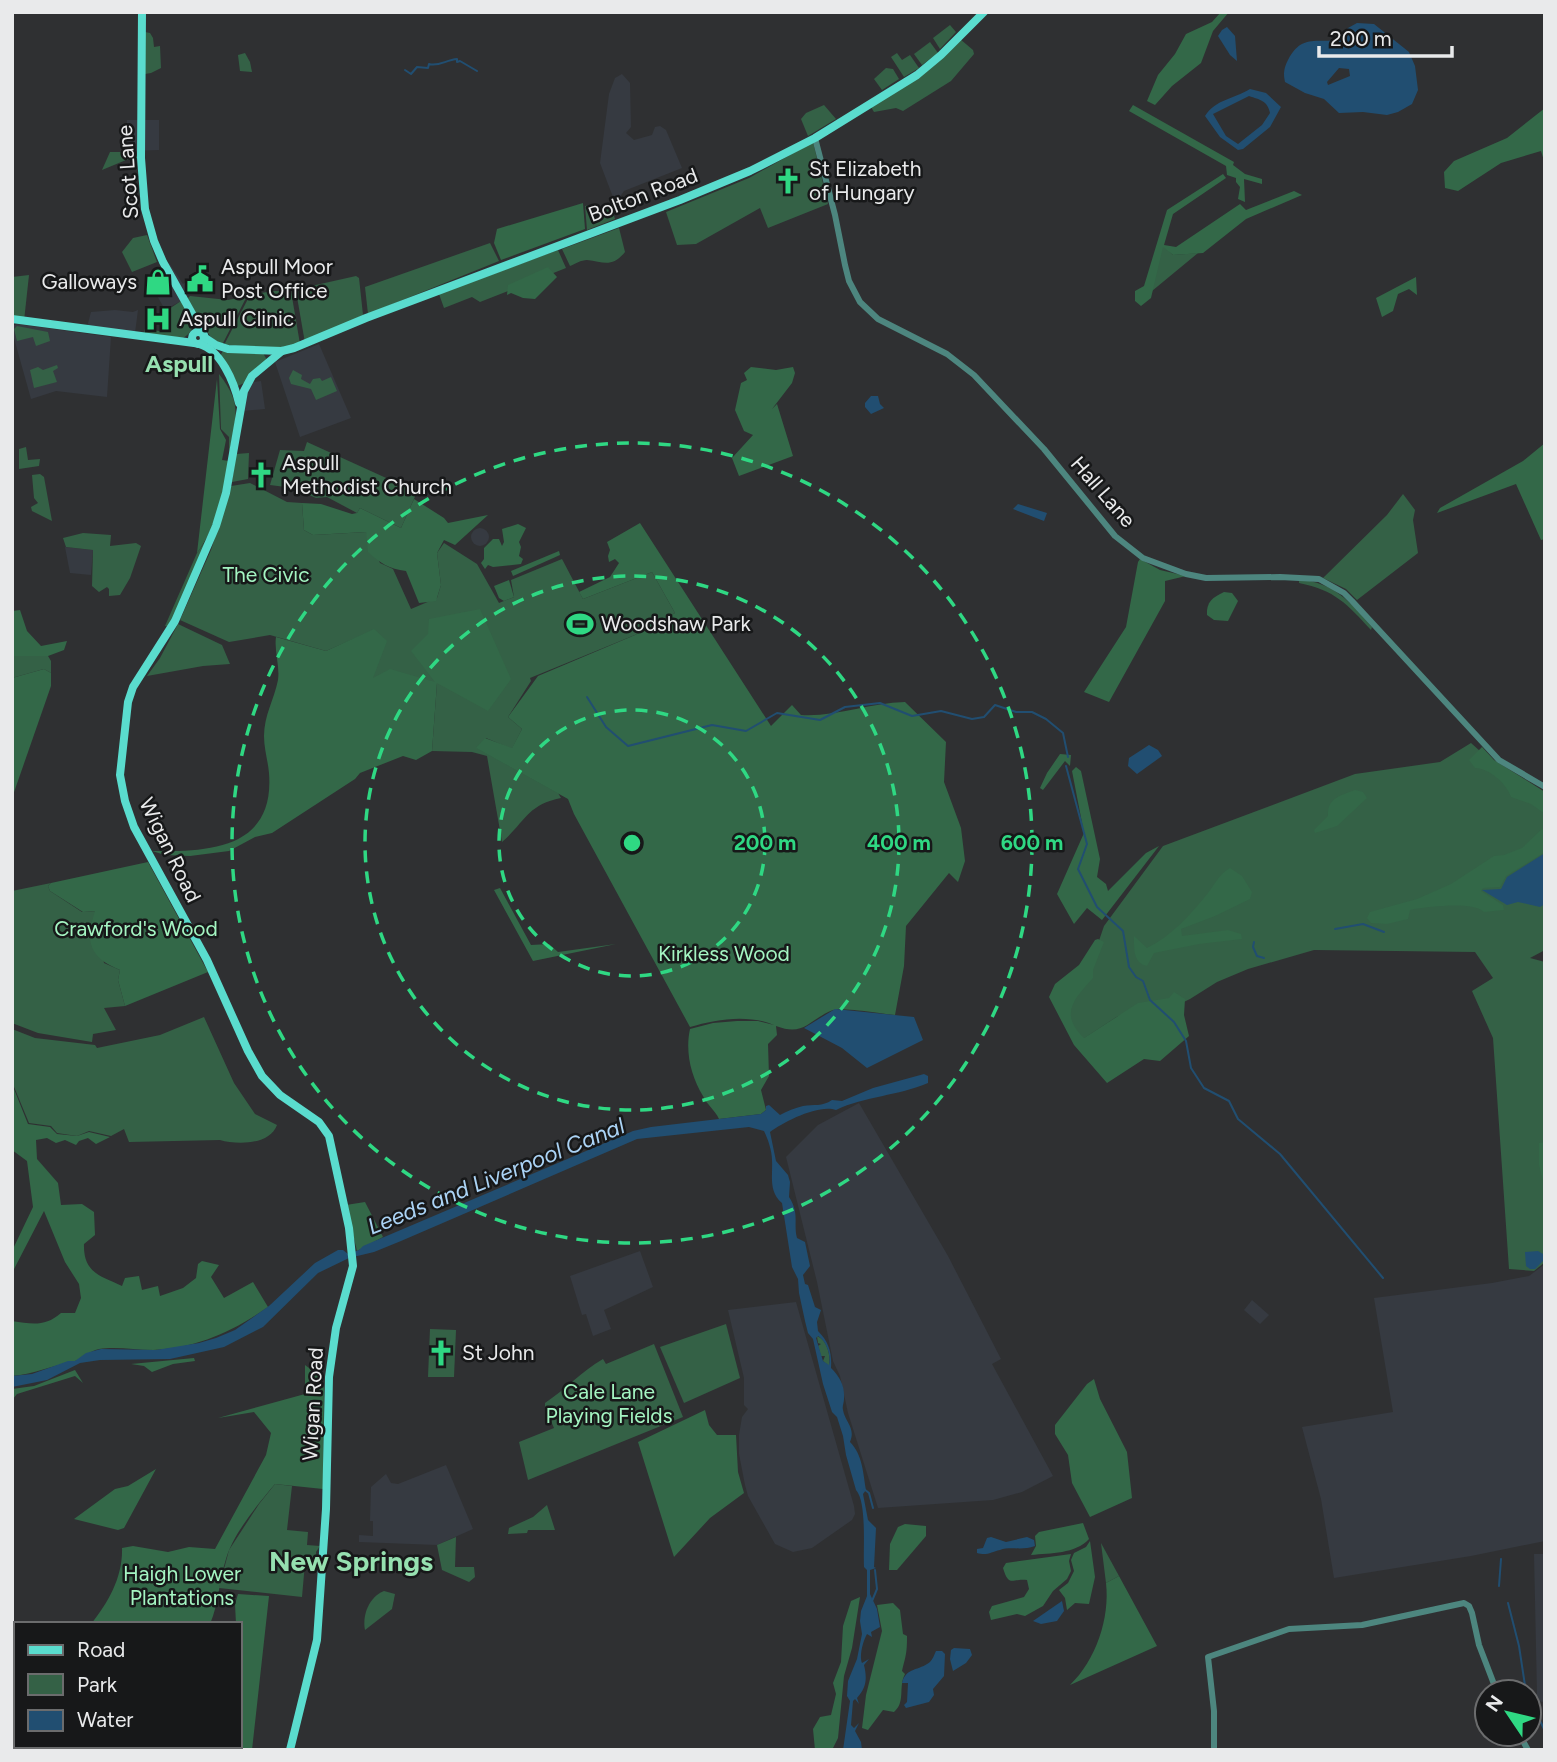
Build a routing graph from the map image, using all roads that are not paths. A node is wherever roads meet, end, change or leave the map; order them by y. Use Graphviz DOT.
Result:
graph roads {
  1 [pos="142,12"];
  2 [pos="984,12"];
  3 [pos="816,138"];
  4 [pos="12,319"];
  5 [pos="198,338"];
  6 [pos="228,349"];
  7 [pos="259,351"];
  8 [pos="282,351"];
  9 [pos="221,362"];
  10 [pos="266,363"];
  11 [pos="248,382"];
  12 [pos="233,384"];
  13 [pos="239,406"];
  14 [pos="1545,787"];
  15 [pos="1492,1678"];
  16 [pos="290,1750"];
  17 [pos="1213,1750"];
  1 -- 5 [label="main road, Scot Lane"];
  2 -- 3 [label="main road, Bolton Road"];
  3 -- 8 [label="main road, Bolton Road"];
  3 -- 14 [label="street, Hall Lane"];
  4 -- 5 [label="main road"];
  5 -- 6 [label="main road, Bolton Road"];
  5 -- 9 [label="main road, Wigan Road"];
  6 -- 7 [label="main road, Bolton Road"];
  6 -- 9 [label="main road"];
  7 -- 8 [label="main road, Bolton Road"];
  7 -- 10 [label="main road"];
  8 -- 10 [label="main road, Bolton Road"];
  9 -- 12 [label="main road, Wigan Road"];
  10 -- 11 [label="main road, Bolton Road"];
  11 -- 12 [label="main road"];
  11 -- 13 [label="main road, Wigan Road"];
  12 -- 13 [label="main road, Wigan Road"];
  13 -- 16 [label="main road, Wigan Road"];
  15 -- 17 [label="street"];
}
